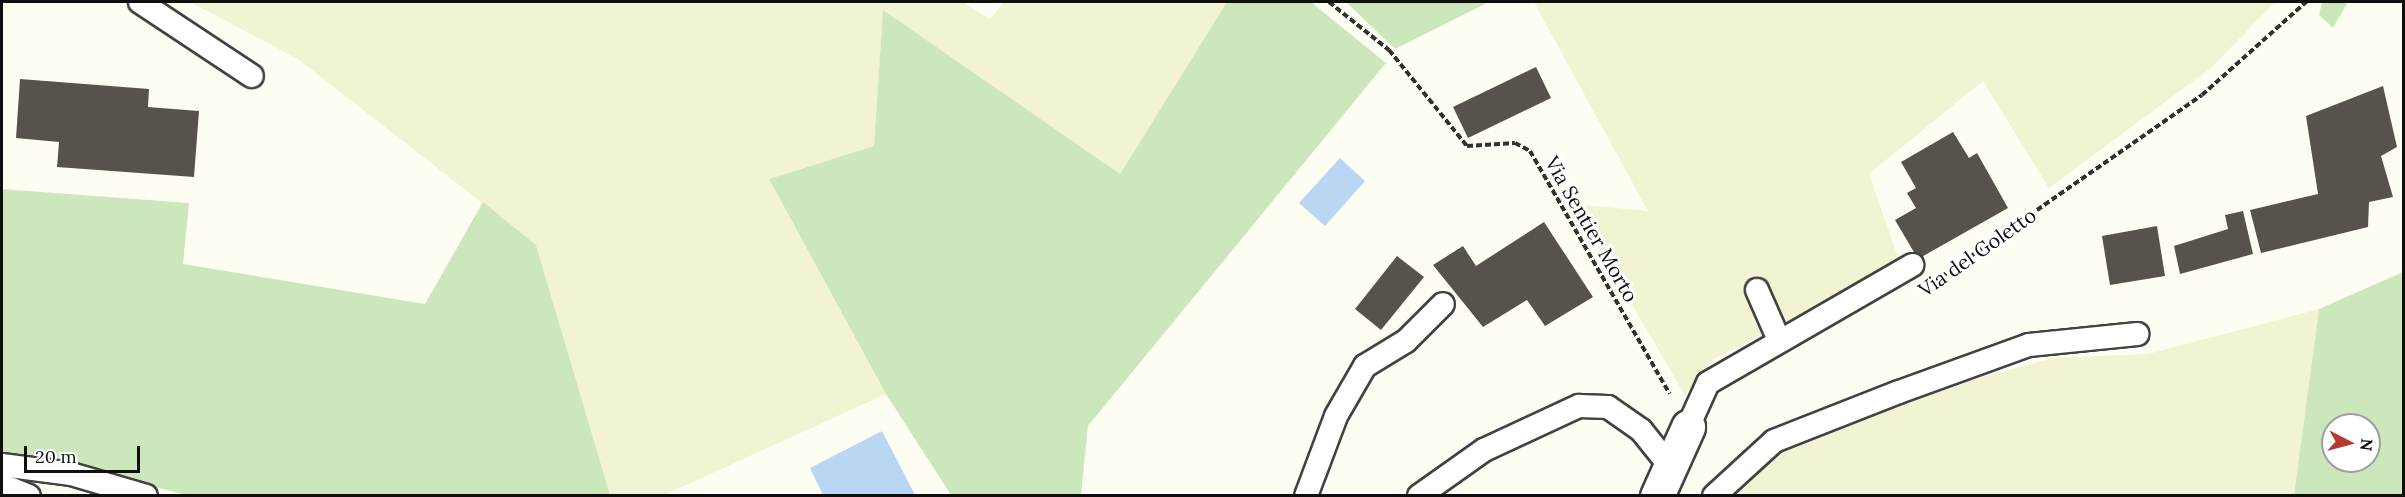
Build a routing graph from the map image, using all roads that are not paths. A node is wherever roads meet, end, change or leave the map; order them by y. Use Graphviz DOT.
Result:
graph roads {
  1 [pos="140,2"];
  2 [pos="252,76"];
  3 [pos="1912,265"];
  4 [pos="1757,290"];
  5 [pos="1443,304"];
  6 [pos="2137,334"];
  7 [pos="1779,340"];
  8 [pos="1688,427"];
  9 [pos="2,465"];
  10 [pos="1669,465"];
  11 [pos="2,485"];
  12 [pos="29,495"];
  13 [pos="146,495"];
  14 [pos="1306,495"];
  15 [pos="1419,495"];
  16 [pos="1657,495"];
  17 [pos="1714,495"];
  1 -- 2 [label="lane"];
  3 -- 7 [label="lane"];
  4 -- 7 [label="lane"];
  5 -- 14 [label="lane"];
  6 -- 17 [label="lane"];
  7 -- 8 [label="lane"];
  8 -- 10 [label="street"];
  9 -- 13 [label="lane"];
  10 -- 15 [label="lane"];
  10 -- 16 [label="street"];
  11 -- 12 [label="lane"];
}
